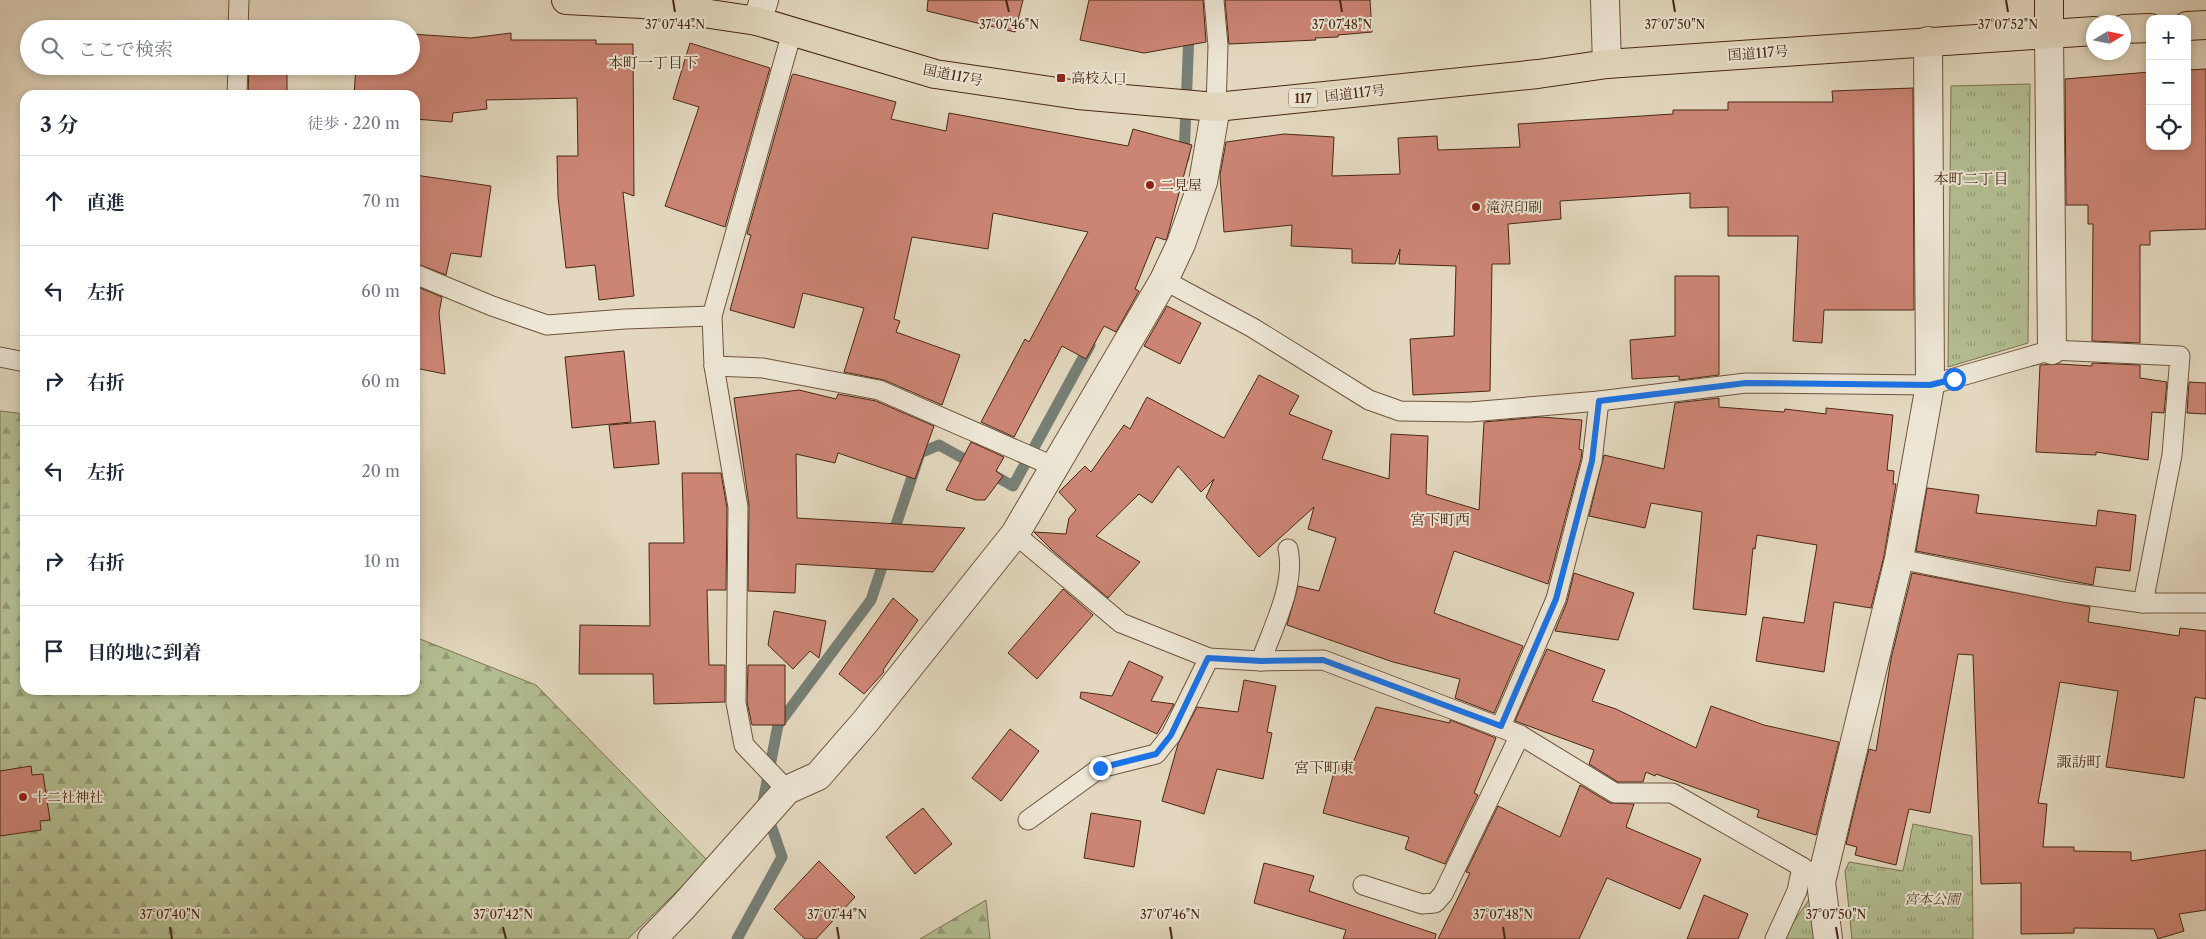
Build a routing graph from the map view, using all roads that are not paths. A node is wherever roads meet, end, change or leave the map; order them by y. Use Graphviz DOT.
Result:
graph roads {
  1 [pos="239,0"];
  2 [pos="566,0"];
  3 [pos="1214,0"];
  4 [pos="1605,0"];
  5 [pos="2049,0"];
  6 [pos="760,11"];
  7 [pos="238,20"];
  8 [pos="2206,25"];
  9 [pos="2191,26"];
  10 [pos="2146,28"];
  11 [pos="2131,29"];
  12 [pos="2086,31"];
  13 [pos="792,32"];
  14 [pos="2049,33"];
  15 [pos="1928,41"];
  16 [pos="1607,64"];
  17 [pos="238,75"];
  18 [pos="237,90"];
  19 [pos="1216,107"];
  20 [pos="420,276"];
  21 [pos="1164,280"];
  22 [pos="712,316"];
  23 [pos="2052,350"];
  24 [pos="0,357"];
  25 [pos="20,361"];
  26 [pos="714,366"];
  27 [pos="1930,385"];
  28 [pos="1599,401"];
  29 [pos="1055,467"];
  30 [pos="1015,534"];
  31 [pos="1288,548"];
  32 [pos="1899,560"];
  33 [pos="2143,603"];
  34 [pos="2206,603"];
  35 [pos="1208,658"];
  36 [pos="1261,661"];
  37 [pos="1501,726"];
  38 [pos="1520,735"];
  39 [pos="788,790"];
  40 [pos="1028,820"];
  41 [pos="1812,875"];
  42 [pos="1362,886"];
  43 [pos="652,939"];
  44 [pos="1775,939"];
  45 [pos="1828,939"];
  1 -- 7 [label="lane"];
  2 -- 6 [label="main road, 国道117号 / 117"];
  3 -- 19 [label="lane"];
  4 -- 16 [label="street"];
  5 -- 14 [label="main road"];
  6 -- 13 [label="main road, 国道117号 / 117"];
  8 -- 9 [label="main road"];
  10 -- 11 [label="main road"];
  12 -- 14 [label="main road, 国道117号 / 117"];
  13 -- 19 [label="main road, 国道117号 / 117"];
  13 -- 22 [label="lane"];
  14 -- 15 [label="main road, 国道117号 / 117"];
  14 -- 23 [label="street"];
  15 -- 16 [label="main road, 国道117号 / 117"];
  15 -- 27 [label="street"];
  16 -- 19 [label="main road, 国道117号 / 117"];
  17 -- 18 [label="lane"];
  19 -- 21 [label="street"];
  20 -- 22 [label="lane"];
  21 -- 28 [label="lane"];
  21 -- 29 [label="street"];
  22 -- 26 [label="lane"];
  23 -- 27 [label="lane"];
  23 -- 33 [label="lane"];
  24 -- 25 [label="lane"];
  26 -- 29 [label="lane"];
  26 -- 39 [label="lane"];
  27 -- 28 [label="lane"];
  27 -- 32 [label="street"];
  28 -- 37 [label="lane"];
  29 -- 30 [label="street"];
  30 -- 35 [label="lane"];
  30 -- 39 [label="street"];
  31 -- 36 [label="lane"];
  32 -- 33 [label="lane"];
  32 -- 41 [label="street"];
  33 -- 34 [label="lane"];
  35 -- 36 [label="lane"];
  35 -- 40 [label="lane"];
  36 -- 37 [label="lane"];
  37 -- 38 [label="lane"];
  38 -- 41 [label="lane"];
  38 -- 42 [label="lane"];
  39 -- 43 [label="street"];
  41 -- 44 [label="lane"];
  41 -- 45 [label="street"];
}
